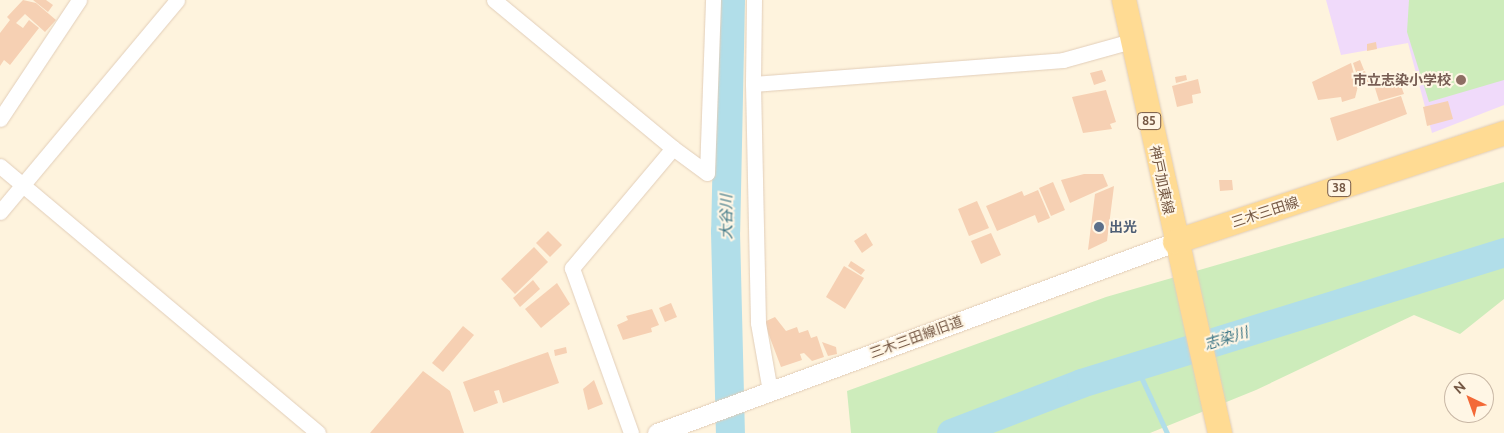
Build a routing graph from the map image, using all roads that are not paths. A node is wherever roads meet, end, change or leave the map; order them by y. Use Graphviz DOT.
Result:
graph roads {
  1 [pos="79,0"];
  2 [pos="178,0"];
  3 [pos="494,0"];
  4 [pos="713,0"];
  5 [pos="754,0"];
  6 [pos="1124,0"];
  7 [pos="1131,41"];
  8 [pos="753,84"];
  9 [pos="0,119"];
  10 [pos="1504,133"];
  11 [pos="673,148"];
  12 [pos="0,166"];
  13 [pos="22,186"];
  14 [pos="0,212"];
  15 [pos="1175,242"];
  16 [pos="770,391"];
  17 [pos="1212,394"];
  18 [pos="318,433"];
  19 [pos="631,433"];
  20 [pos="657,433"];
  21 [pos="1220,433"];
  22 [pos="1226,433"];
  1 -- 9 [label="street"];
  2 -- 13 [label="street"];
  3 -- 11 [label="street"];
  4 -- 11 [label="street"];
  5 -- 8 [label="street"];
  6 -- 7 [label="main road, 神戸加東線 / 85"];
  7 -- 8 [label="street"];
  7 -- 15 [label="main road, 神戸加東線 / 85"];
  8 -- 16 [label="street"];
  10 -- 15 [label="main road, 三木三田線 / 38"];
  11 -- 19 [label="street"];
  12 -- 13 [label="street"];
  13 -- 14 [label="street"];
  13 -- 18 [label="street"];
  15 -- 16 [label="street, 三木三田線旧道"];
  15 -- 17 [label="main road"];
  16 -- 20 [label="street, 三木三田線旧道"];
  17 -- 21 [label="main road"];
  17 -- 22 [label="main road"];
}
